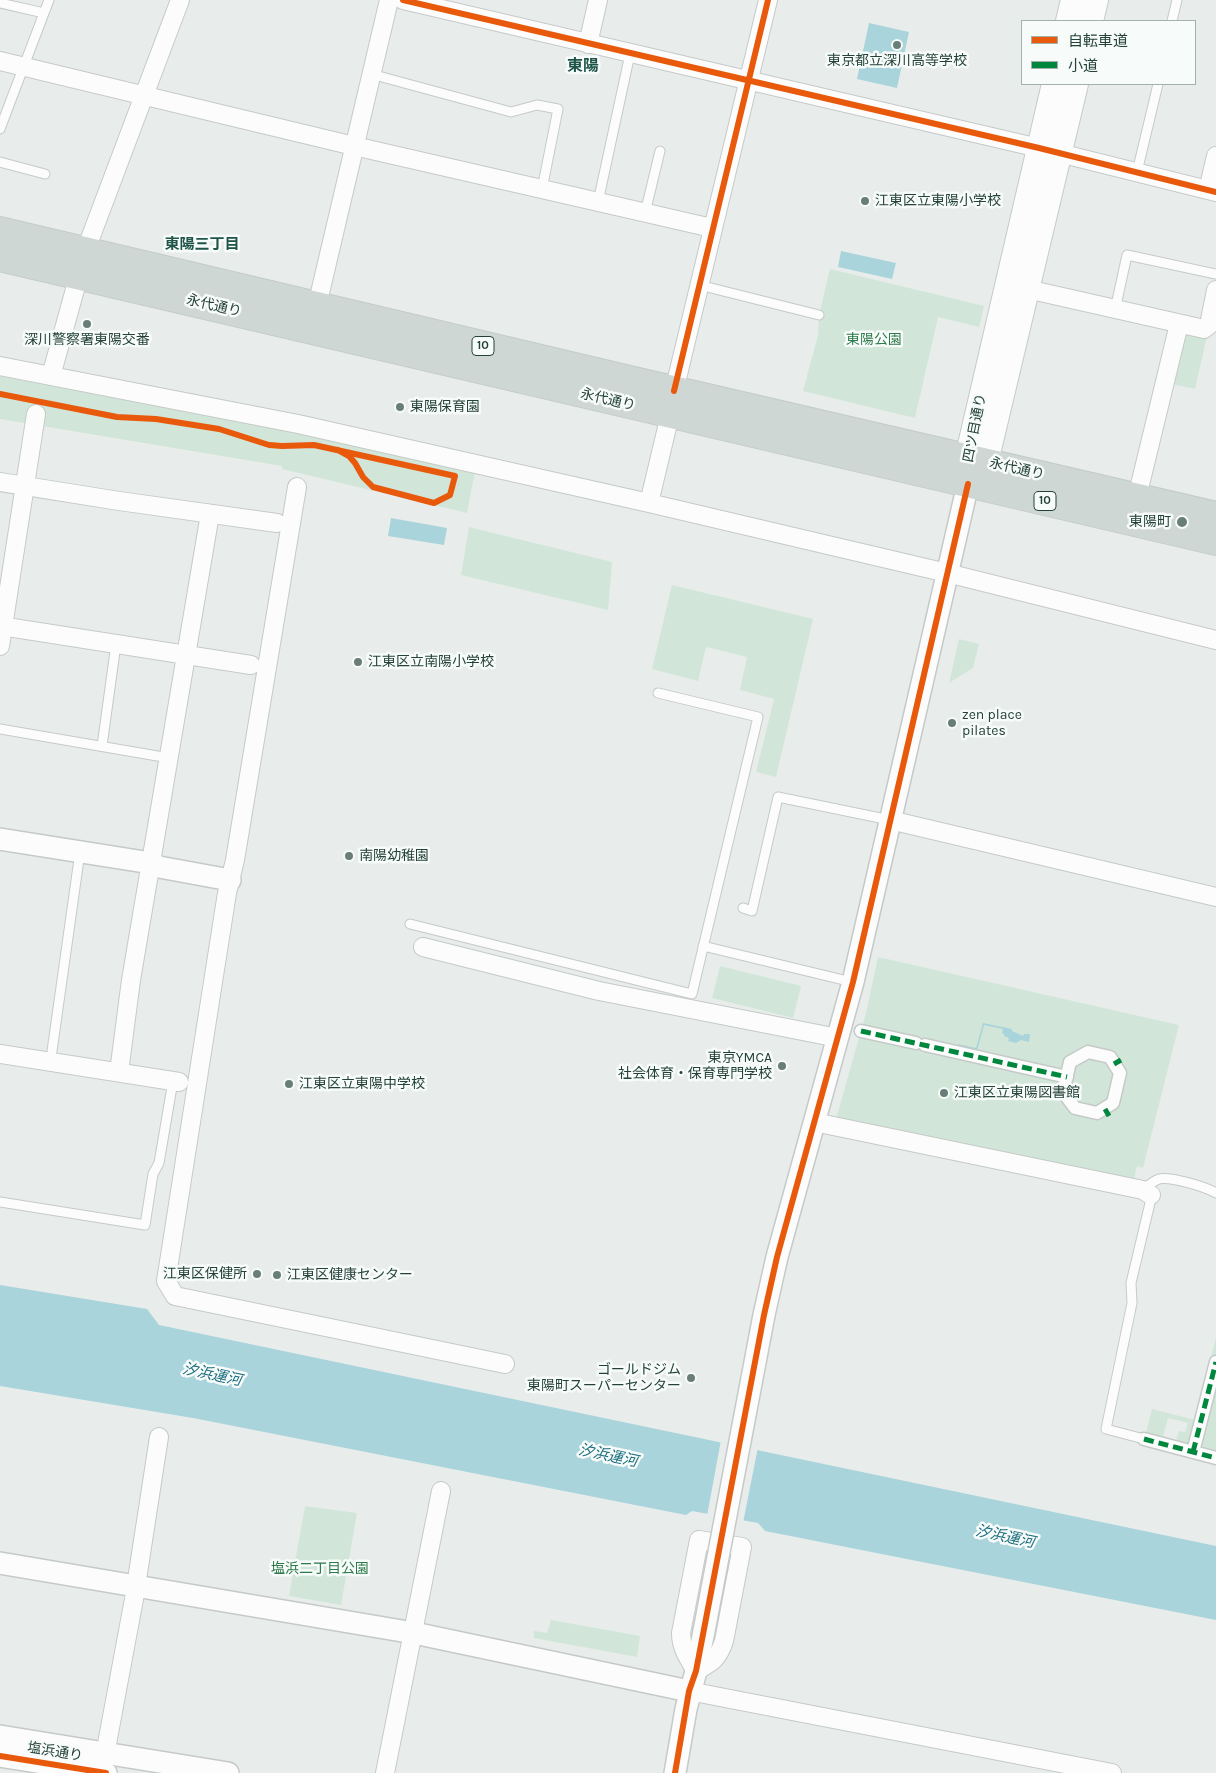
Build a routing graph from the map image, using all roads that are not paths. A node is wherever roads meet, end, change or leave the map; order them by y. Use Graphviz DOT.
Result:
graph roads {
  1 [pos="49,0"];
  2 [pos="180,0"];
  3 [pos="389,0"];
  4 [pos="403,0"];
  5 [pos="598,0"];
  6 [pos="768,0"];
  7 [pos="1073,0"];
  8 [pos="1096,0"];
  9 [pos="1177,0"];
  10 [pos="0,3"];
  11 [pos="44,13"];
  12 [pos="1068,20"];
  13 [pos="1091,20"];
  14 [pos="1172,20"];
  15 [pos="588,44"];
  16 [pos="630,54"];
  17 [pos="0,61"];
  18 [pos="24,67"];
  19 [pos="371,74"];
  20 [pos="749,81"];
  21 [pos="1054,85"];
  22 [pos="1076,85"];
  23 [pos="1158,85"];
  24 [pos="144,95"];
  25 [pos="0,129"];
  26 [pos="354,146"];
  27 [pos="660,151"];
  28 [pos="1049,151"];
  29 [pos="1216,156"];
  30 [pos="0,162"];
  31 [pos="1137,172"];
  32 [pos="45,174"];
  33 [pos="542,189"];
  34 [pos="1212,191"];
  35 [pos="598,202"];
  36 [pos="644,213"];
  37 [pos="712,228"];
  38 [pos="0,231"];
  39 [pos="0,257"];
  40 [pos="82,263"];
  41 [pos="1216,274"];
  42 [pos="699,286"];
  43 [pos="1027,289"];
  44 [pos="1216,290"];
  45 [pos="1115,310"];
  46 [pos="819,314"];
  47 [pos="314,318"];
  48 [pos="1179,324"];
  49 [pos="0,366"];
  50 [pos="51,376"];
  51 [pos="672,403"];
  52 [pos="36,414"];
  53 [pos="974,468"];
  54 [pos="0,482"];
  55 [pos="25,486"];
  56 [pos="297,487"];
  57 [pos="1137,497"];
  58 [pos="649,504"];
  59 [pos="210,514"];
  60 [pos="1216,516"];
  61 [pos="277,523"];
  62 [pos="1216,541"];
  63 [pos="947,573"];
  64 [pos="2,626"];
  65 [pos="1216,640"];
  66 [pos="116,644"];
  67 [pos="0,646"];
  68 [pos="186,656"];
  69 [pos="251,666"];
  70 [pos="658,693"];
  71 [pos="0,729"];
  72 [pos="102,746"];
  73 [pos="169,758"];
  74 [pos="890,820"];
  75 [pos="0,839"];
  76 [pos="80,852"];
  77 [pos="151,863"];
  78 [pos="230,880"];
  79 [pos="1216,897"];
  80 [pos="743,908"];
  81 [pos="410,924"];
  82 [pos="703,946"];
  83 [pos="424,948"];
  84 [pos="853,982"];
  85 [pos="861,1031"];
  86 [pos="838,1038"];
  87 [pos="52,1051"];
  88 [pos="0,1054"];
  89 [pos="119,1072"];
  90 [pos="1067,1077"];
  91 [pos="176,1082"];
  92 [pos="814,1122"];
  93 [pos="1147,1192"];
  94 [pos="1216,1193"];
  95 [pos="0,1202"];
  96 [pos="1216,1362"];
  97 [pos="505,1364"];
  98 [pos="159,1437"];
  99 [pos="1144,1439"];
  100 [pos="1193,1452"];
  101 [pos="1216,1458"];
  102 [pos="441,1491"];
  103 [pos="0,1563"];
  104 [pos="136,1585"];
  105 [pos="414,1633"];
  106 [pos="696,1671"];
  107 [pos="689,1691"];
  108 [pos="0,1736"];
  109 [pos="0,1756"];
  110 [pos="105,1766"];
  111 [pos="228,1773"];
  112 [pos="386,1773"];
  113 [pos="676,1773"];
  114 [pos="1112,1773"];
  1 -- 11 [label="lane"];
  2 -- 24 [label="street"];
  3 -- 19 [label="street"];
  4 -- 15 [label="street"];
  5 -- 15 [label="street"];
  6 -- 20 [label="street"];
  7 -- 12 [label="main road"];
  8 -- 13 [label="main road"];
  9 -- 14 [label="lane"];
  10 -- 11 [label="lane"];
  11 -- 18 [label="lane"];
  15 -- 16 [label="street"];
  16 -- 20 [label="street"];
  16 -- 35 [label="lane"];
  17 -- 18 [label="street"];
  18 -- 24 [label="street"];
  18 -- 25 [label="lane"];
  19 -- 26 [label="street"];
  19 -- 33 [label="lane"];
  20 -- 28 [label="street"];
  20 -- 37 [label="street"];
  21 -- 28 [label="main road, 四ツ目通り"];
  22 -- 28 [label="main road, 四ツ目通り"];
  23 -- 31 [label="lane"];
  24 -- 26 [label="street"];
  24 -- 40 [label="street"];
  26 -- 33 [label="street"];
  26 -- 47 [label="street"];
  27 -- 36 [label="lane"];
  28 -- 31 [label="street"];
  28 -- 43 [label="main road, 四ツ目通り"];
  28 -- 53 [label="main road, 四ツ目通り"];
  29 -- 34 [label="street"];
  30 -- 32 [label="lane"];
  31 -- 34 [label="street"];
  33 -- 35 [label="street"];
  35 -- 36 [label="street"];
  36 -- 37 [label="street"];
  37 -- 42 [label="street"];
  38 -- 40 [label="main road, 永代通り / 10"];
  39 -- 40 [label="main road, 永代通り / 10"];
  40 -- 47 [label="main road, 永代通り / 10"];
  40 -- 50 [label="street"];
  41 -- 45 [label="lane"];
  42 -- 46 [label="lane"];
  42 -- 51 [label="street"];
  43 -- 45 [label="street"];
  43 -- 53 [label="main road, 四ツ目通り"];
  44 -- 48 [label="street"];
  45 -- 48 [label="street"];
  47 -- 51 [label="main road, 永代通り / 10"];
  48 -- 57 [label="street"];
  49 -- 50 [label="street"];
  50 -- 58 [label="street"];
  51 -- 53 [label="main road, 永代通り / 10"];
  51 -- 58 [label="street"];
  52 -- 55 [label="street"];
  53 -- 57 [label="main road, 永代通り / 10"];
  53 -- 62 [label="main road, 永代通り / 10"];
  53 -- 63 [label="street"];
  54 -- 55 [label="street"];
  55 -- 59 [label="street"];
  55 -- 64 [label="street"];
  56 -- 78 [label="street"];
  57 -- 60 [label="main road, 永代通り / 10"];
  58 -- 63 [label="street"];
  59 -- 61 [label="street"];
  59 -- 68 [label="street"];
  63 -- 65 [label="street"];
  63 -- 74 [label="street"];
  64 -- 66 [label="street"];
  64 -- 67 [label="street"];
  66 -- 68 [label="street"];
  66 -- 72 [label="lane"];
  68 -- 69 [label="street"];
  68 -- 73 [label="street"];
  70 -- 82 [label="lane"];
  71 -- 72 [label="lane"];
  72 -- 73 [label="lane"];
  73 -- 77 [label="street"];
  74 -- 79 [label="street"];
  74 -- 80 [label="lane"];
  74 -- 84 [label="street"];
  75 -- 76 [label="street"];
  76 -- 77 [label="street"];
  76 -- 87 [label="lane"];
  77 -- 78 [label="street"];
  77 -- 89 [label="street"];
  78 -- 97 [label="street"];
  81 -- 82 [label="lane"];
  82 -- 84 [label="lane"];
  83 -- 86 [label="street"];
  84 -- 86 [label="street"];
  85 -- 90 [label="street"];
  86 -- 92 [label="street"];
  88 -- 89 [label="street"];
  89 -- 91 [label="street"];
  90 -- 90 [label="street"];
  91 -- 95 [label="lane"];
  92 -- 93 [label="street"];
  92 -- 106 [label="street, bridge"];
  93 -- 94 [label="lane"];
  93 -- 99 [label="lane"];
  96 -- 100 [label="street"];
  98 -- 104 [label="street"];
  99 -- 100 [label="street"];
  100 -- 101 [label="street"];
  102 -- 105 [label="street"];
  103 -- 104 [label="street"];
  104 -- 105 [label="street"];
  104 -- 110 [label="street"];
  105 -- 107 [label="street"];
  105 -- 112 [label="street"];
  106 -- 106 [label="street"];
  106 -- 107 [label="street"];
  107 -- 113 [label="street"];
  107 -- 114 [label="street"];
  108 -- 110 [label="street, 塩浜通り"];
  109 -- 110 [label="street, 塩浜通り"];
  110 -- 111 [label="street, 塩浜通り"];
}
